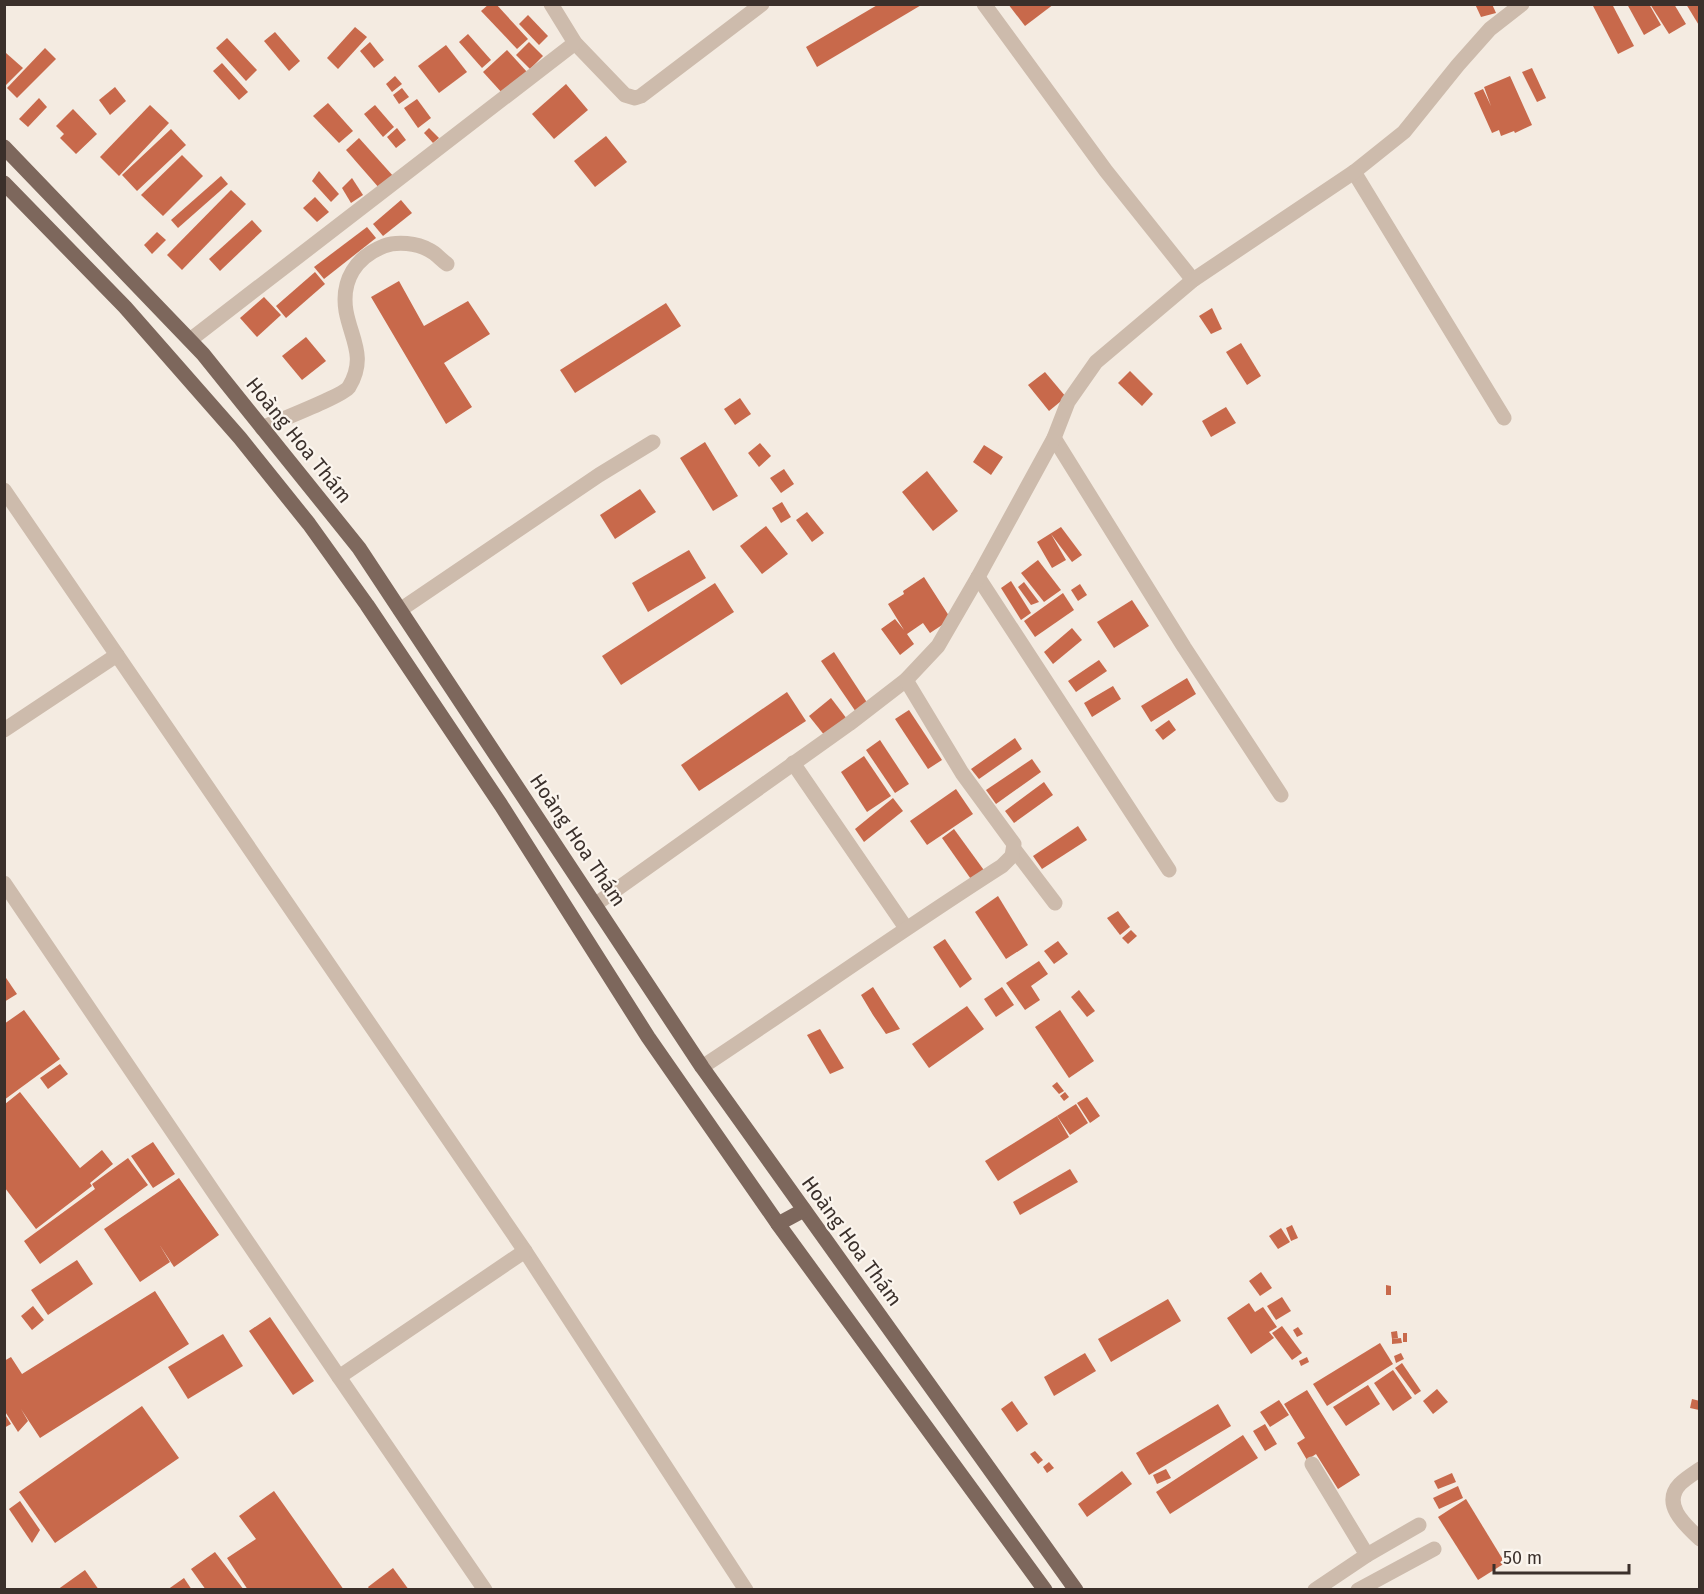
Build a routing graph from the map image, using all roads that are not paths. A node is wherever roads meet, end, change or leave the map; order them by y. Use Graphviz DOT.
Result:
graph roads {
  1 [pos="551,4"];
  2 [pos="762,4"];
  3 [pos="984,4"];
  4 [pos="1522,4"];
  5 [pos="575,43"];
  6 [pos="4,147"];
  7 [pos="1354,172"];
  8 [pos="4,183"];
  9 [pos="447,264"];
  10 [pos="1193,280"];
  11 [pos="190,340"];
  12 [pos="203,354"];
  13 [pos="181,372"];
  14 [pos="1504,418"];
  15 [pos="262,428"];
  16 [pos="1054,438"];
  17 [pos="653,442"];
  18 [pos="4,490"];
  19 [pos="978,577"];
  20 [pos="400,610"];
  21 [pos="117,655"];
  22 [pos="906,680"];
  23 [pos="4,730"];
  24 [pos="793,763"];
  25 [pos="1281,795"];
  26 [pos="1014,849"];
  27 [pos="1169,870"];
  28 [pos="4,883"];
  29 [pos="1055,903"];
  30 [pos="596,904"];
  31 [pos="906,928"];
  32 [pos="702,1067"];
  33 [pos="804,1210"];
  34 [pos="778,1224"];
  35 [pos="525,1251"];
  36 [pos="339,1377"];
  37 [pos="1312,1464"];
  38 [pos="1700,1469"];
  39 [pos="1419,1525"];
  40 [pos="1700,1539"];
  41 [pos="1434,1549"];
  42 [pos="1367,1555"];
  43 [pos="1384,1583"];
  44 [pos="485,1590"];
  45 [pos="746,1590"];
  46 [pos="1045,1590"];
  47 [pos="1076,1590"];
  48 [pos="1315,1590"];
  49 [pos="1358,1590"];
  1 -- 5 [label="street"];
  2 -- 5 [label="street"];
  3 -- 10 [label="street"];
  4 -- 7 [label="street"];
  5 -- 11 [label="street"];
  6 -- 11 [label="main road, Hoàng Hoa Thám"];
  7 -- 10 [label="street"];
  7 -- 14 [label="street"];
  8 -- 13 [label="main road"];
  9 -- 15 [label="street"];
  10 -- 16 [label="street"];
  11 -- 12 [label="main road, Hoàng Hoa Thám"];
  12 -- 13 [label="main road"];
  12 -- 15 [label="main road, Hoàng Hoa Thám"];
  13 -- 34 [label="main road"];
  15 -- 20 [label="main road, Hoàng Hoa Thám"];
  16 -- 19 [label="street"];
  16 -- 25 [label="street"];
  17 -- 20 [label="street"];
  18 -- 21 [label="street"];
  19 -- 22 [label="street"];
  19 -- 27 [label="street"];
  20 -- 30 [label="main road, Hoàng Hoa Thám"];
  21 -- 23 [label="street"];
  21 -- 35 [label="street"];
  22 -- 24 [label="street"];
  22 -- 26 [label="street"];
  24 -- 30 [label="street"];
  24 -- 31 [label="street"];
  26 -- 29 [label="street"];
  26 -- 31 [label="street"];
  28 -- 36 [label="street"];
  30 -- 32 [label="main road, Hoàng Hoa Thám"];
  31 -- 32 [label="street"];
  32 -- 33 [label="main road, Hoàng Hoa Thám"];
  33 -- 34 [label="main road"];
  33 -- 47 [label="main road, Hoàng Hoa Thám"];
  34 -- 46 [label="main road"];
  35 -- 36 [label="street"];
  35 -- 45 [label="street"];
  36 -- 44 [label="street"];
  37 -- 42 [label="street"];
  38 -- 40 [label="street"];
  39 -- 42 [label="street"];
  41 -- 43 [label="street"];
  42 -- 48 [label="street"];
  43 -- 49 [label="street"];
}
